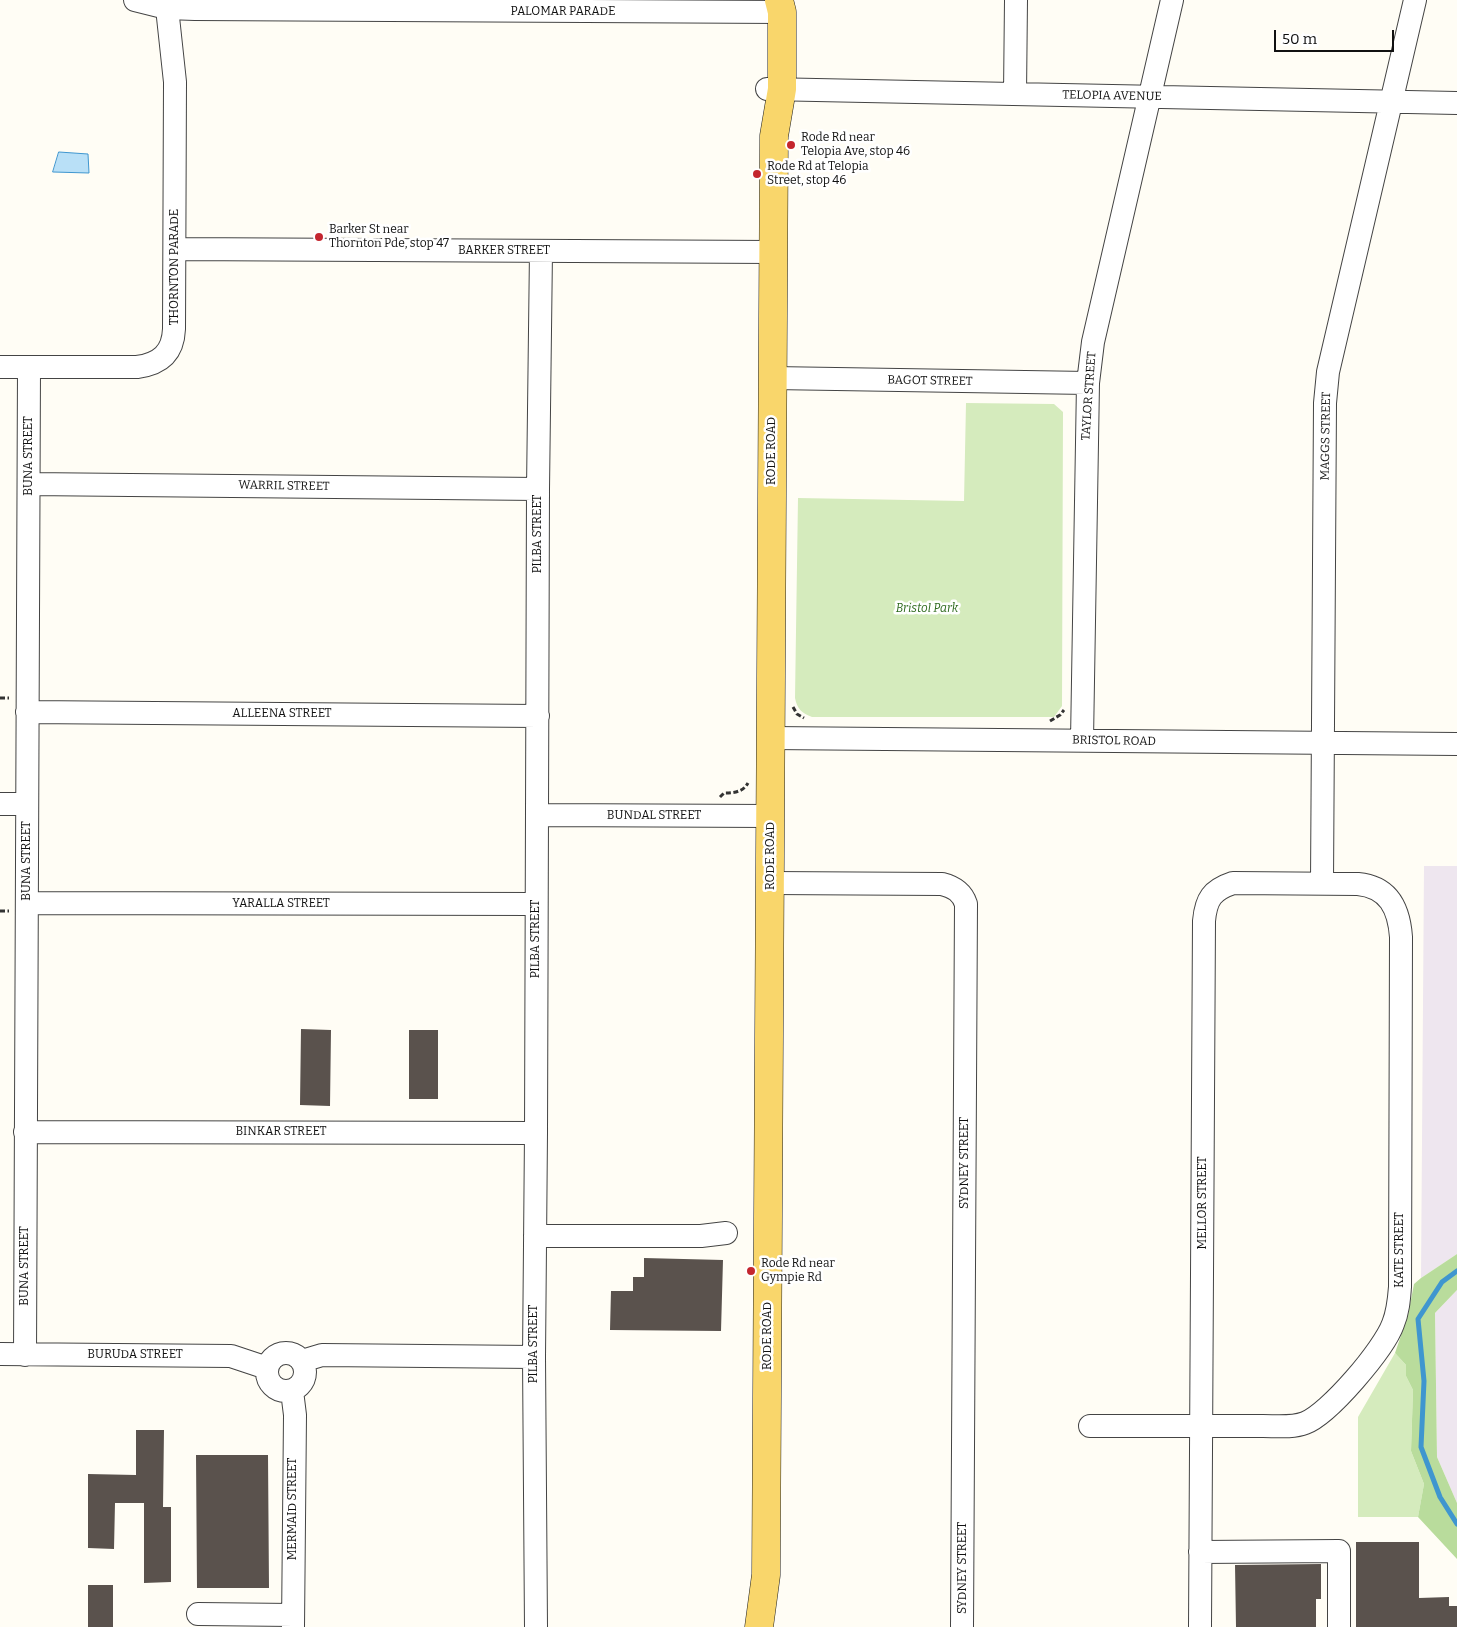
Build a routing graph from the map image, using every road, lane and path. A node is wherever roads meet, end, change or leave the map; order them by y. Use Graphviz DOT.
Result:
graph roads {
  1 [pos="135,0"];
  2 [pos="1016,0"];
  3 [pos="1172,0"];
  4 [pos="1415,0"];
  5 [pos="774,6"];
  6 [pos="167,8"];
  7 [pos="774,89"];
  8 [pos="1015,94"];
  9 [pos="1151,96"];
  10 [pos="1391,102"];
  11 [pos="1457,103"];
  12 [pos="175,249"];
  13 [pos="541,251"];
  14 [pos="774,252"];
  15 [pos="0,367"];
  16 [pos="29,368"];
  17 [pos="773,378"];
  18 [pos="1088,383"];
  19 [pos="29,484"];
  20 [pos="538,489"];
  21 [pos="1066,704"];
  22 [pos="786,707"];
  23 [pos="27,712"];
  24 [pos="538,716"];
  25 [pos="807,720"];
  26 [pos="1042,722"];
  27 [pos="771,738"];
  28 [pos="1082,740"];
  29 [pos="1323,743"];
  30 [pos="1457,744"];
  31 [pos="749,777"];
  32 [pos="0,804"];
  33 [pos="27,804"];
  34 [pos="537,815"];
  35 [pos="702,816"];
  36 [pos="771,816"];
  37 [pos="1322,882"];
  38 [pos="771,883"];
  39 [pos="27,903"];
  40 [pos="536,904"];
  41 [pos="25,1132"];
  42 [pos="536,1133"];
  43 [pos="726,1233"];
  44 [pos="535,1236"];
  45 [pos="0,1354"];
  46 [pos="25,1355"];
  47 [pos="534,1357"];
  48 [pos="302,1361"];
  49 [pos="268,1368"];
  50 [pos="292,1391"];
  51 [pos="1090,1426"];
  52 [pos="1201,1426"];
  53 [pos="1200,1552"];
  54 [pos="766,1575"];
  55 [pos="198,1614"];
  56 [pos="293,1621"];
  57 [pos="536,1627"];
  58 [pos="759,1627"];
  59 [pos="777,1627"];
  60 [pos="962,1627"];
  61 [pos="1200,1627"];
  62 [pos="1339,1627"];
  1 -- 6 [label="street, PALOMAR PARADE"];
  2 -- 8 [label="street"];
  3 -- 9 [label="street, TAYLOR STREET"];
  4 -- 10 [label="street, MAGGS STREET"];
  5 -- 6 [label="street, PALOMAR PARADE"];
  5 -- 7 [label="main road, RODE ROAD"];
  6 -- 12 [label="street, THORNTON PARADE"];
  7 -- 8 [label="street, TELOPIA AVENUE"];
  7 -- 14 [label="main road, RODE ROAD"];
  8 -- 9 [label="street, TELOPIA AVENUE"];
  9 -- 10 [label="street, TELOPIA AVENUE"];
  9 -- 18 [label="street, TAYLOR STREET"];
  10 -- 11 [label="street, TELOPIA AVENUE"];
  10 -- 29 [label="street, MAGGS STREET"];
  12 -- 13 [label="street, BARKER STREET"];
  12 -- 16 [label="street, THORNTON PARADE"];
  13 -- 14 [label="street, BARKER STREET"];
  13 -- 20 [label="street, PILBA STREET"];
  14 -- 17 [label="main road, RODE ROAD"];
  15 -- 16 [label="street, THORNTON PARADE"];
  16 -- 19 [label="street, BUNA STREET"];
  17 -- 18 [label="street, BAGOT STREET"];
  17 -- 27 [label="main road, RODE ROAD"];
  18 -- 28 [label="street, TAYLOR STREET"];
  19 -- 20 [label="street, WARRIL STREET"];
  19 -- 23 [label="street, BUNA STREET"];
  20 -- 24 [label="street, PILBA STREET"];
  21 -- 26 [label="path"];
  22 -- 25 [label="path"];
  23 -- 24 [label="street, ALLEENA STREET"];
  23 -- 33 [label="street, BUNA STREET"];
  24 -- 34 [label="street, PILBA STREET"];
  27 -- 28 [label="street, BRISTOL ROAD"];
  27 -- 36 [label="main road, RODE ROAD"];
  28 -- 29 [label="street, BRISTOL ROAD"];
  29 -- 30 [label="street, BRISTOL ROAD"];
  29 -- 37 [label="street, MAGGS STREET"];
  31 -- 35 [label="path"];
  32 -- 33 [label="street"];
  33 -- 39 [label="street, BUNA STREET"];
  34 -- 35 [label="street, BUNDAL STREET"];
  34 -- 40 [label="street, PILBA STREET"];
  35 -- 36 [label="street, BUNDAL STREET"];
  36 -- 38 [label="main road, RODE ROAD"];
  37 -- 52 [label="street, MELLOR STREET"];
  37 -- 52 [label="street, KATE STREET"];
  38 -- 54 [label="main road, RODE ROAD"];
  38 -- 60 [label="street, SYDNEY STREET"];
  39 -- 40 [label="street, YARALLA STREET"];
  39 -- 41 [label="street, BUNA STREET"];
  40 -- 42 [label="street, PILBA STREET"];
  41 -- 42 [label="street, BINKAR STREET"];
  41 -- 46 [label="street, BUNA STREET"];
  42 -- 44 [label="street, PILBA STREET"];
  43 -- 44 [label="street"];
  44 -- 47 [label="street, PILBA STREET"];
  45 -- 46 [label="street, BURUDA STREET"];
  46 -- 49 [label="street, BURUDA STREET"];
  47 -- 48 [label="street"];
  47 -- 57 [label="street, PILBA STREET"];
  48 -- 49 [label="street"];
  48 -- 50 [label="street"];
  49 -- 50 [label="street"];
  50 -- 56 [label="street, MERMAID STREET"];
  51 -- 52 [label="street, KATE STREET"];
  52 -- 53 [label="street, MELLOR STREET"];
  53 -- 61 [label="street, MELLOR STREET"];
  53 -- 62 [label="street"];
  54 -- 58 [label="main road, RODE ROAD"];
  54 -- 59 [label="main road, RODE ROAD"];
  55 -- 56 [label="street"];
}
